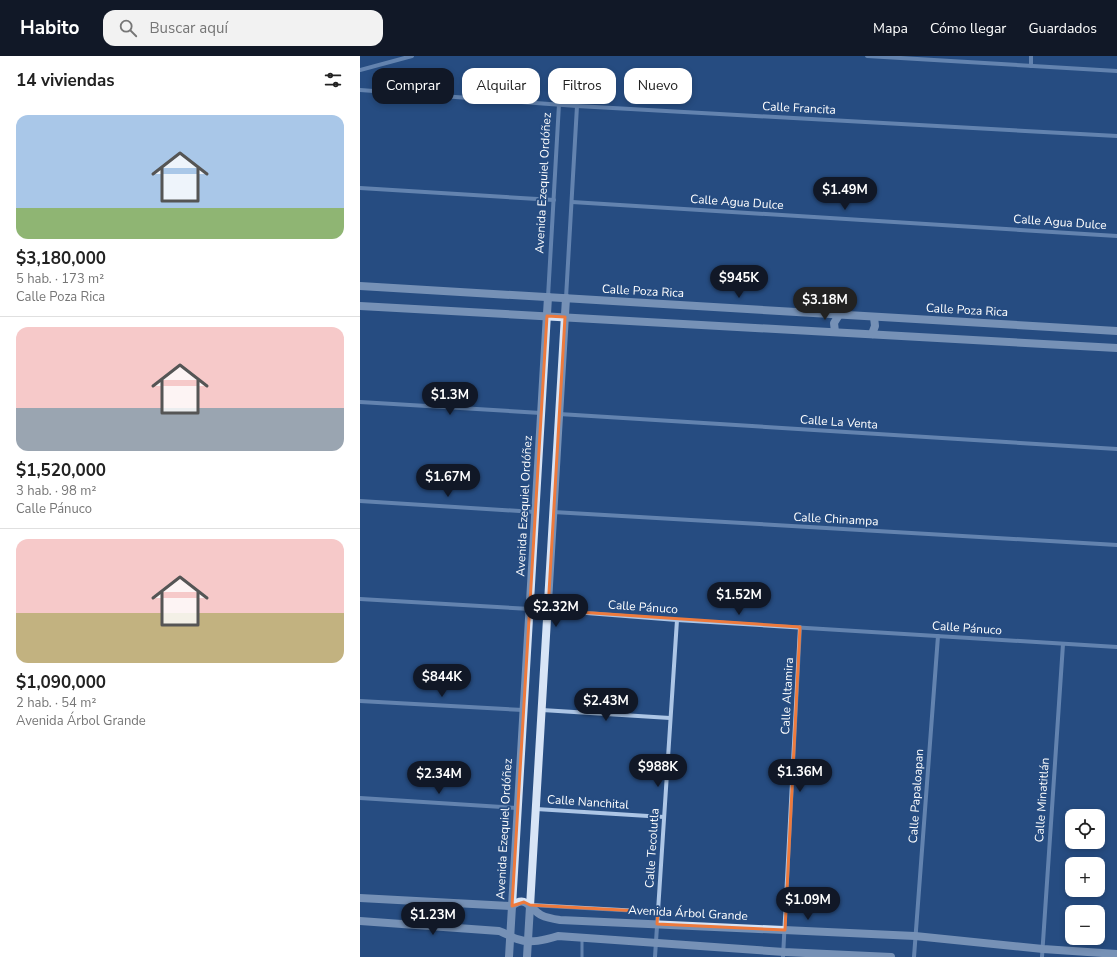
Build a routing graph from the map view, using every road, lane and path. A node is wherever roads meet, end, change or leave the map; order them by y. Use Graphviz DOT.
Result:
graph roads {
  1 [pos="412,56"];
  2 [pos="867,56"];
  3 [pos="966,56"];
  4 [pos="1031,56"];
  5 [pos="966,62"];
  6 [pos="1031,66"];
  7 [pos="360,70"];
  8 [pos="1117,71"];
  9 [pos="360,90"];
  10 [pos="548,103"];
  11 [pos="559,104"];
  12 [pos="577,106"];
  13 [pos="1117,136"];
  14 [pos="360,188"];
  15 [pos="554,200"];
  16 [pos="572,202"];
  17 [pos="1117,236"];
  18 [pos="360,286"];
  19 [pos="548,297"];
  20 [pos="566,298"];
  21 [pos="360,306"];
  22 [pos="839,315"];
  23 [pos="547,316"];
  24 [pos="565,317"];
  25 [pos="874,317"];
  26 [pos="1117,331"];
  27 [pos="835,332"];
  28 [pos="872,334"];
  29 [pos="1117,348"];
  30 [pos="360,402"];
  31 [pos="541,413"];
  32 [pos="559,414"];
  33 [pos="1117,449"];
  34 [pos="360,501"];
  35 [pos="535,512"];
  36 [pos="553,512"];
  37 [pos="1117,545"];
  38 [pos="360,599"];
  39 [pos="529,609"];
  40 [pos="548,610"];
  41 [pos="677,620"];
  42 [pos="800,627"];
  43 [pos="938,636"];
  44 [pos="1063,644"];
  45 [pos="1117,647"];
  46 [pos="360,701"];
  47 [pos="524,710"];
  48 [pos="542,710"];
  49 [pos="670,718"];
  50 [pos="360,798"];
  51 [pos="518,808"];
  52 [pos="536,809"];
  53 [pos="664,817"];
  54 [pos="360,898"];
  55 [pos="530,905"];
  56 [pos="512,906"];
  57 [pos="658,912"];
  58 [pos="360,921"];
  59 [pos="657,924"];
  60 [pos="785,930"];
  61 [pos="510,935"];
  62 [pos="915,936"];
  63 [pos="582,938"];
  64 [pos="528,941"];
  65 [pos="656,944"];
  66 [pos="1042,953"];
  67 [pos="784,954"];
  68 [pos="1117,954"];
  69 [pos="509,957"];
  70 [pos="527,957"];
  71 [pos="582,957"];
  72 [pos="655,957"];
  73 [pos="891,957"];
  74 [pos="914,957"];
  1 -- 7 [label="street"];
  2 -- 5 [label="street"];
  3 -- 5 [label="street"];
  4 -- 6 [label="street"];
  5 -- 6 [label="street"];
  6 -- 8 [label="street"];
  9 -- 10 [label="street, Calle Francita"];
  11 -- 12 [label="street, Calle Francita"];
  11 -- 15 [label="street, Avenida Ezequiel Ordóñez"];
  12 -- 13 [label="street, Calle Francita"];
  12 -- 16 [label="street"];
  14 -- 15 [label="street"];
  15 -- 19 [label="street, Avenida Ezequiel Ordóñez"];
  16 -- 17 [label="street, Calle Agua Dulce"];
  16 -- 20 [label="street"];
  18 -- 19 [label="street, Calle Poza Rica"];
  19 -- 20 [label="street, Calle Poza Rica"];
  19 -- 23 [label="street, Avenida Ezequiel Ordóñez"];
  20 -- 22 [label="street, Calle Poza Rica"];
  20 -- 24 [label="street"];
  21 -- 23 [label="street"];
  22 -- 25 [label="street, Calle Poza Rica"];
  22 -- 27 [label="street"];
  23 -- 24 [label="street"];
  23 -- 31 [label="street, Avenida Ezequiel Ordóñez"];
  24 -- 27 [label="street"];
  24 -- 32 [label="street"];
  25 -- 26 [label="street, Calle Poza Rica"];
  25 -- 28 [label="street"];
  27 -- 28 [label="street"];
  28 -- 29 [label="street"];
  30 -- 31 [label="street"];
  31 -- 35 [label="street, Avenida Ezequiel Ordóñez"];
  32 -- 33 [label="street, Calle La Venta"];
  32 -- 36 [label="street"];
  34 -- 35 [label="street"];
  35 -- 39 [label="street, Avenida Ezequiel Ordóñez"];
  36 -- 37 [label="street, Calle Chinampa"];
  36 -- 40 [label="street"];
  38 -- 39 [label="street, Calle Pánuco"];
  39 -- 40 [label="street, Calle Pánuco"];
  39 -- 47 [label="street, Avenida Ezequiel Ordóñez"];
  40 -- 41 [label="street, Calle Pánuco"];
  40 -- 48 [label="street"];
  41 -- 42 [label="street, Calle Pánuco"];
  41 -- 49 [label="street, Calle Tecolutla"];
  42 -- 43 [label="street, Calle Pánuco"];
  42 -- 60 [label="street, Calle Altamira"];
  43 -- 44 [label="street, Calle Pánuco"];
  43 -- 62 [label="street, Calle Papaloapan"];
  44 -- 45 [label="street, Calle Pánuco"];
  44 -- 66 [label="street, Calle Minatitlán"];
  46 -- 47 [label="street"];
  47 -- 51 [label="street, Avenida Ezequiel Ordóñez"];
  48 -- 49 [label="street"];
  48 -- 52 [label="street"];
  49 -- 53 [label="street, Calle Tecolutla"];
  50 -- 51 [label="street"];
  51 -- 56 [label="street, Avenida Ezequiel Ordóñez"];
  52 -- 53 [label="street, Calle Nanchital"];
  52 -- 55 [label="street"];
  53 -- 57 [label="street, Calle Tecolutla"];
  54 -- 56 [label="street"];
  55 -- 56 [label="street"];
  55 -- 57 [label="street"];
  55 -- 59 [label="street, Avenida Árbol Grande"];
  55 -- 64 [label="street"];
  56 -- 61 [label="street, Avenida Ezequiel Ordóñez"];
  57 -- 59 [label="street, Calle Tecolutla"];
  58 -- 61 [label="street"];
  59 -- 60 [label="street, Avenida Árbol Grande"];
  59 -- 65 [label="street, Calle Tecolutla"];
  60 -- 62 [label="street, Avenida Árbol Grande"];
  60 -- 67 [label="street, Calle Altamira"];
  61 -- 64 [label="street"];
  61 -- 69 [label="street, Avenida Ezequiel Ordóñez"];
  62 -- 66 [label="street, Avenida Árbol Grande"];
  62 -- 74 [label="street, Calle Papaloapan"];
  63 -- 64 [label="street"];
  63 -- 65 [label="street"];
  63 -- 71 [label="lane"];
  64 -- 70 [label="street"];
  65 -- 67 [label="street"];
  65 -- 72 [label="street, Calle Tecolutla"];
  66 -- 68 [label="street, Avenida Árbol Grande"];
  67 -- 73 [label="street"];
}
